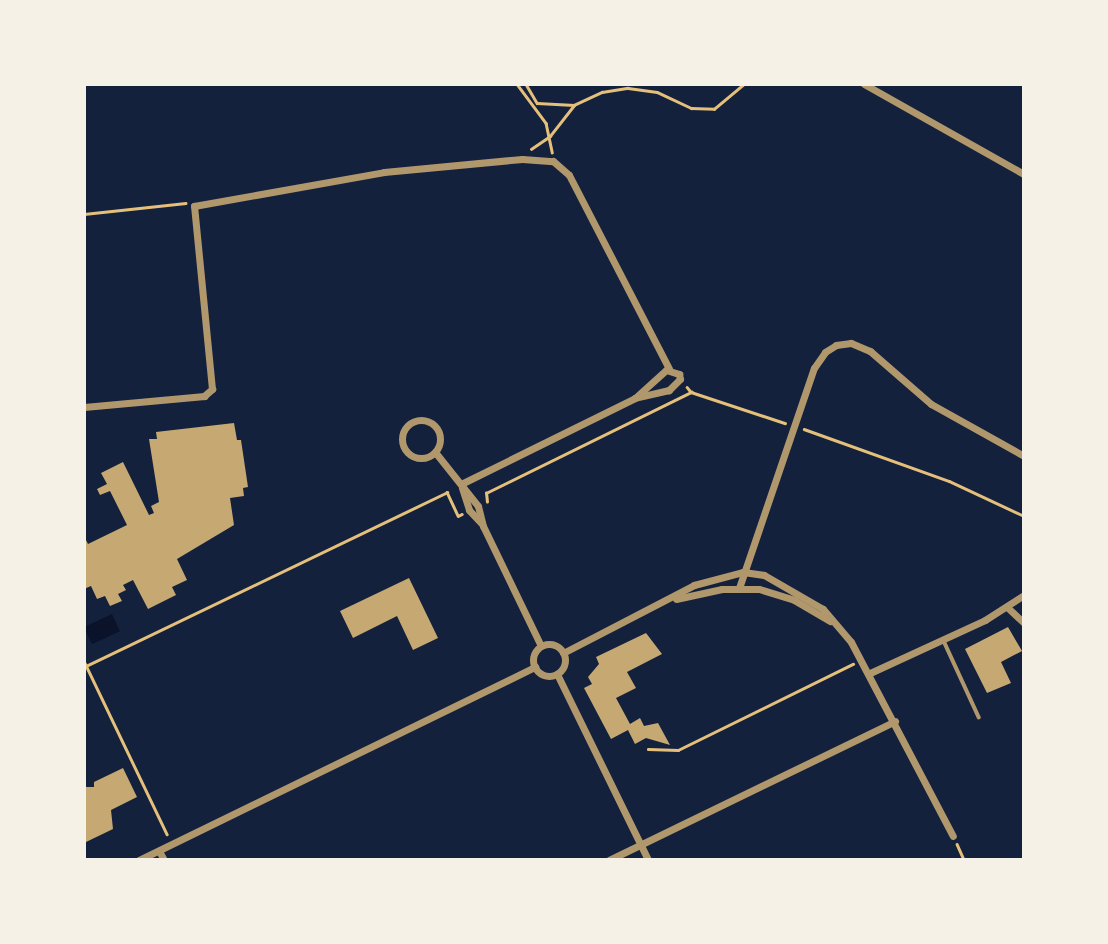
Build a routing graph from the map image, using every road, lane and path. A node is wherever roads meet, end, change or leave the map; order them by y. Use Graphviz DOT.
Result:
graph roads {
  1 [pos="517,84"];
  2 [pos="526,84"];
  3 [pos="744,84"];
  4 [pos="864,84"];
  5 [pos="575,105"];
  6 [pos="550,136"];
  7 [pos="552,156"];
  8 [pos="522,159"];
  9 [pos="1024,174"];
  10 [pos="194,206"];
  11 [pos="84,214"];
  12 [pos="669,369"];
  13 [pos="635,398"];
  14 [pos="84,407"];
  15 [pos="793,425"];
  16 [pos="435,452"];
  17 [pos="1024,456"];
  18 [pos="461,484"];
  19 [pos="478,506"];
  20 [pos="469,510"];
  21 [pos="1024,516"];
  22 [pos="483,526"];
  23 [pos="743,572"];
  24 [pos="739,588"];
  25 [pos="1024,595"];
  26 [pos="668,601"];
  27 [pos="1008,608"];
  28 [pos="1024,623"];
  29 [pos="837,625"];
  30 [pos="943,639"];
  31 [pos="541,646"];
  32 [pos="563,653"];
  33 [pos="862,659"];
  34 [pos="84,661"];
  35 [pos="85,667"];
  36 [pos="534,667"];
  37 [pos="870,673"];
  38 [pos="556,674"];
  39 [pos="979,717"];
  40 [pos="895,721"];
  41 [pos="648,749"];
  42 [pos="167,834"];
  43 [pos="953,836"];
  44 [pos="640,845"];
  45 [pos="159,850"];
  46 [pos="139,860"];
  47 [pos="164,860"];
  48 [pos="609,860"];
  49 [pos="648,860"];
  50 [pos="964,860"];
  1 -- 6 [label="path"];
  2 -- 5 [label="path"];
  3 -- 5 [label="path"];
  4 -- 9 [label="street"];
  5 -- 6 [label="path"];
  6 -- 7 [label="path"];
  6 -- 8 [label="path"];
  8 -- 10 [label="street"];
  8 -- 12 [label="street"];
  10 -- 11 [label="path"];
  10 -- 14 [label="street"];
  12 -- 13 [label="street"];
  12 -- 13 [label="street"];
  13 -- 18 [label="street"];
  15 -- 17 [label="street"];
  15 -- 19 [label="path"];
  15 -- 21 [label="path"];
  15 -- 23 [label="street"];
  16 -- 16 [label="street"];
  16 -- 18 [label="street"];
  18 -- 19 [label="street"];
  18 -- 20 [label="street"];
  19 -- 22 [label="street"];
  20 -- 22 [label="street"];
  20 -- 35 [label="path"];
  22 -- 31 [label="street"];
  23 -- 24 [label="street"];
  23 -- 26 [label="street"];
  23 -- 29 [label="street"];
  24 -- 26 [label="street"];
  24 -- 29 [label="street"];
  25 -- 27 [label="street"];
  26 -- 32 [label="street"];
  27 -- 28 [label="street"];
  27 -- 30 [label="street"];
  29 -- 33 [label="street"];
  30 -- 37 [label="street"];
  30 -- 39 [label="lane"];
  31 -- 32 [label="street"];
  31 -- 36 [label="street"];
  32 -- 38 [label="street"];
  33 -- 37 [label="street"];
  33 -- 41 [label="path"];
  34 -- 35 [label="path"];
  35 -- 42 [label="path"];
  36 -- 38 [label="street"];
  36 -- 45 [label="street"];
  37 -- 40 [label="street"];
  38 -- 44 [label="street"];
  40 -- 43 [label="street"];
  40 -- 44 [label="street"];
  43 -- 50 [label="path"];
  44 -- 48 [label="street"];
  44 -- 49 [label="street"];
  45 -- 46 [label="street"];
  45 -- 47 [label="street"];
}
